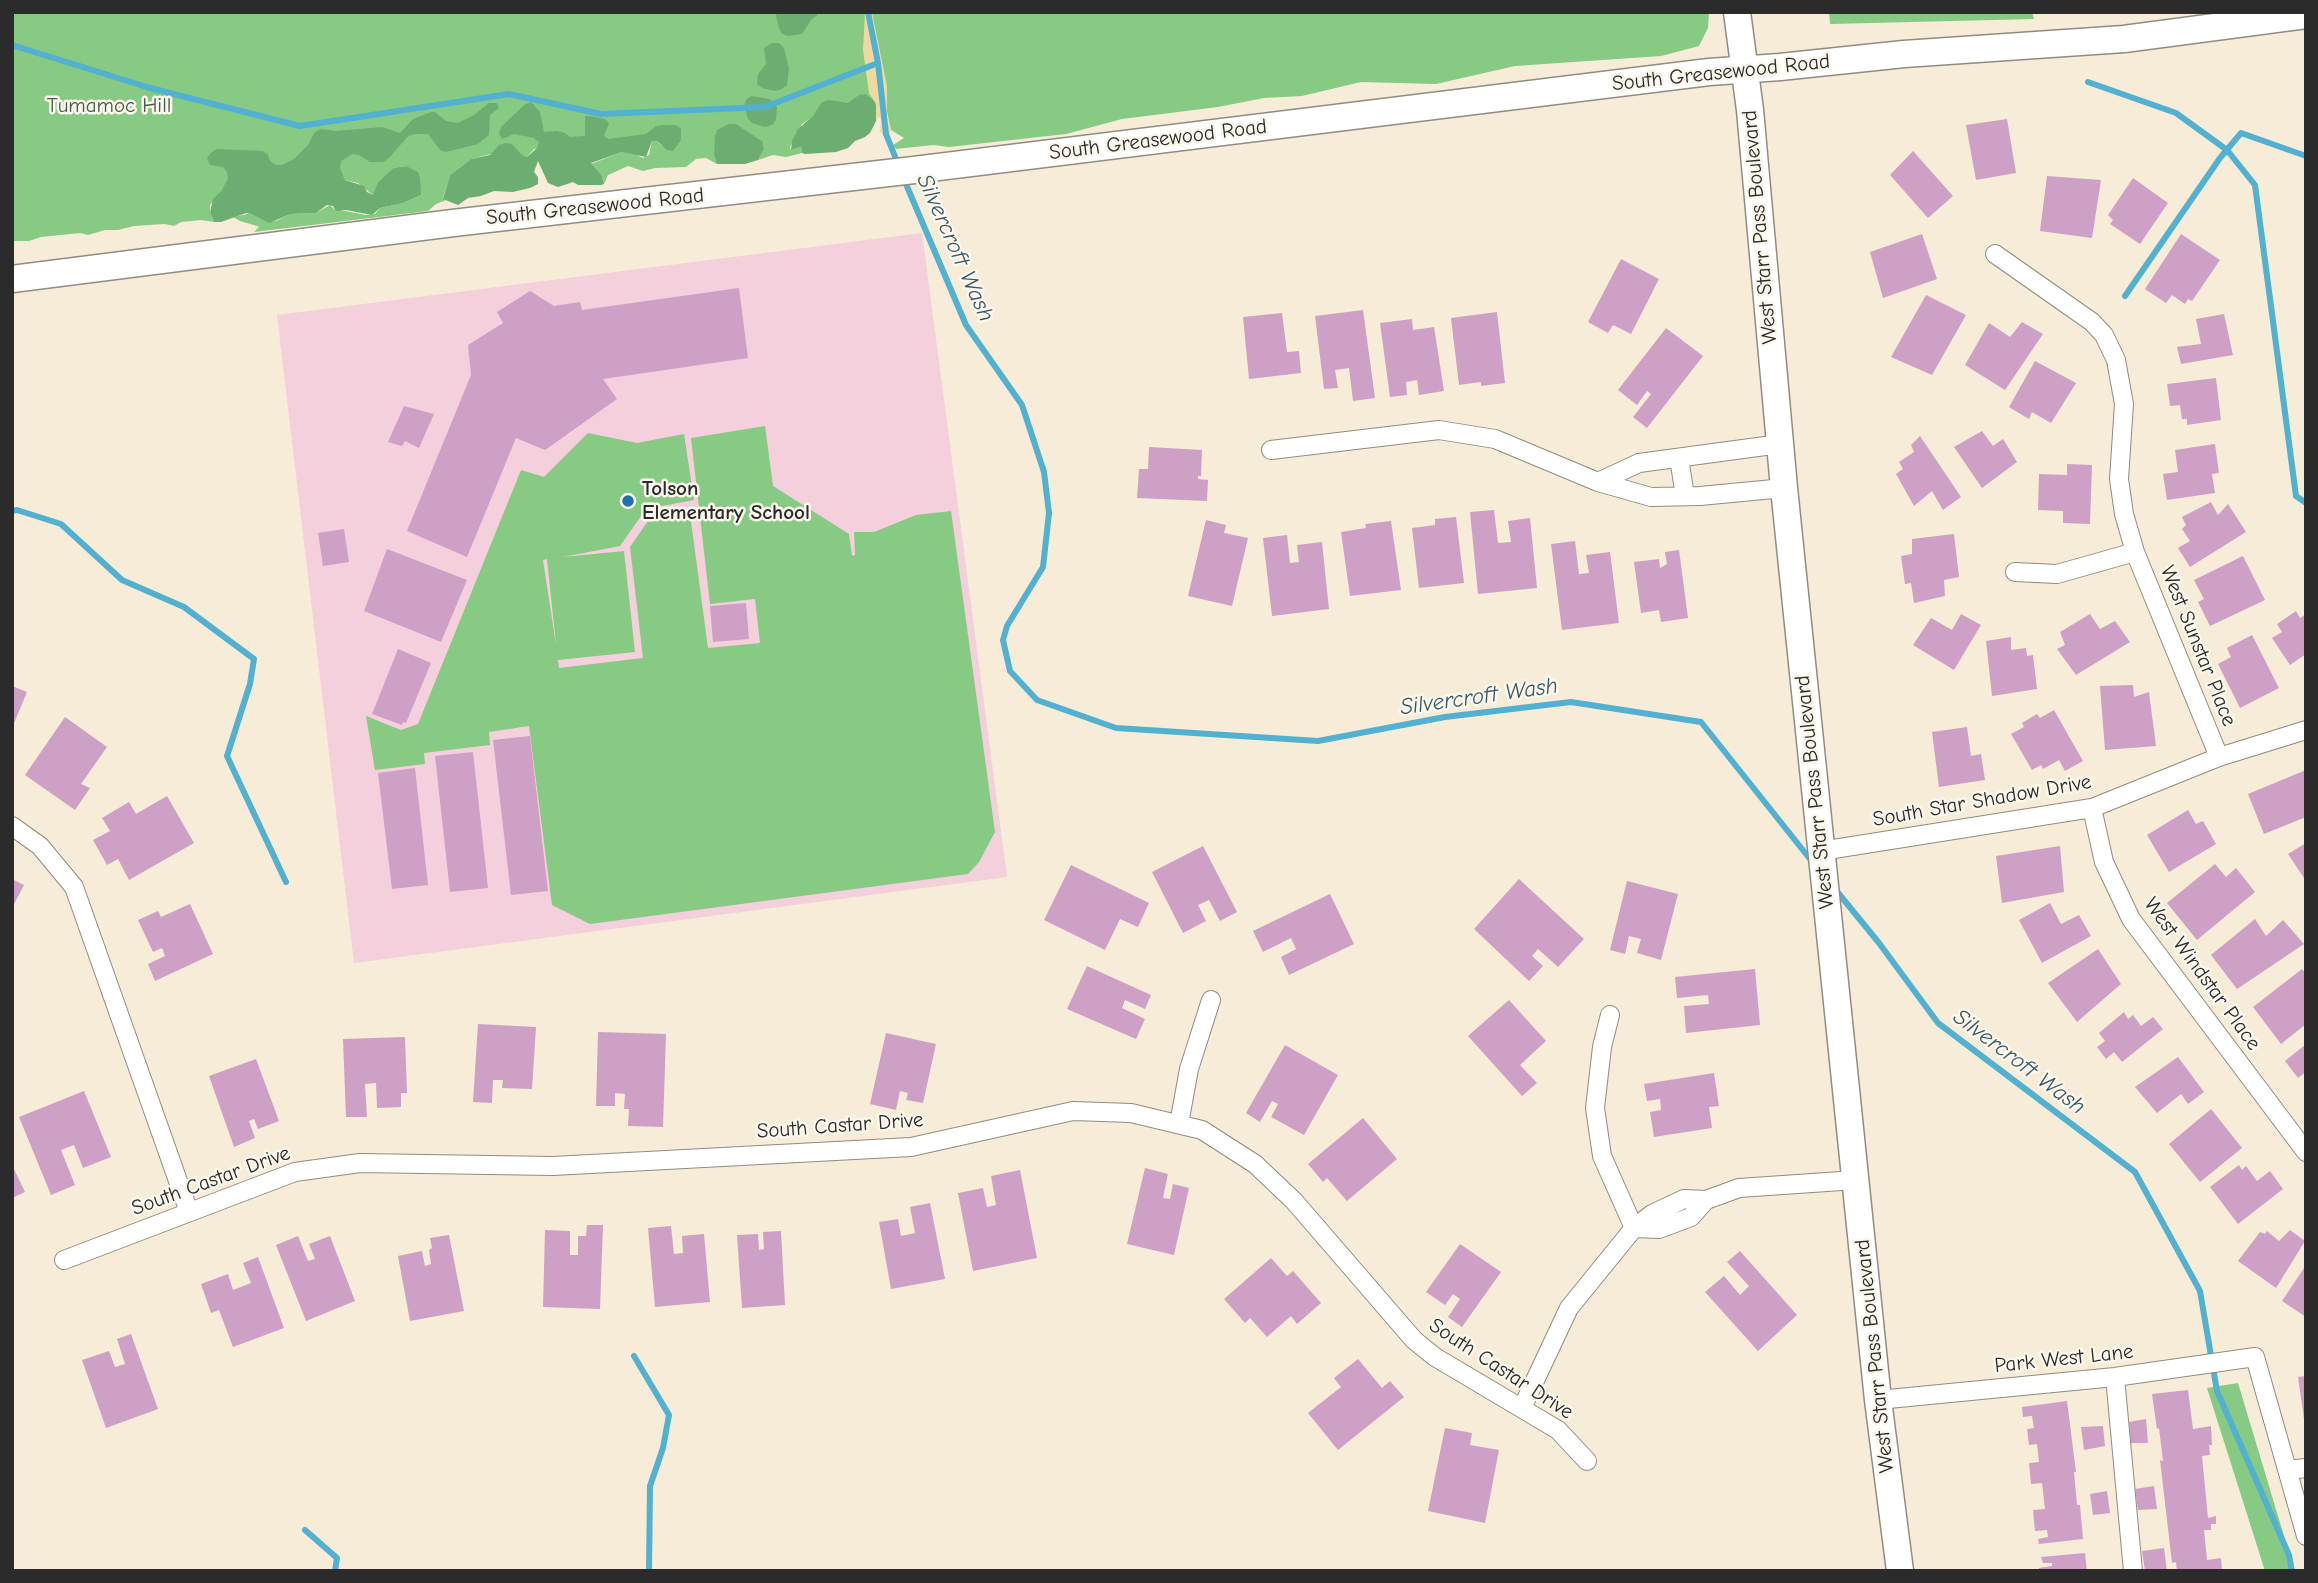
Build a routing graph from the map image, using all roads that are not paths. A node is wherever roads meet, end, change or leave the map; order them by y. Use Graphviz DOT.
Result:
graph roads {
  1 [pos="1737,12"];
  2 [pos="2306,15"];
  3 [pos="1744,69"];
  4 [pos="1995,254"];
  5 [pos="12,279"];
  6 [pos="1780,444"];
  7 [pos="1271,450"];
  8 [pos="1678,458"];
  9 [pos="1598,481"];
  10 [pos="1784,488"];
  11 [pos="1685,496"];
  12 [pos="2134,552"];
  13 [pos="2015,572"];
  14 [pos="2306,730"];
  15 [pos="2220,757"];
  16 [pos="2092,808"];
  17 [pos="12,826"];
  18 [pos="1821,851"];
  19 [pos="1211,1000"];
  20 [pos="1610,1015"];
  21 [pos="1179,1124"];
  22 [pos="2306,1152"];
  23 [pos="1856,1180"];
  24 [pos="189,1212"];
  25 [pos="1634,1228"];
  26 [pos="64,1260"];
  27 [pos="2115,1377"];
  28 [pos="1878,1400"];
  29 [pos="1522,1408"];
  30 [pos="1587,1461"];
  31 [pos="2306,1468"];
  32 [pos="2287,1470"];
  33 [pos="2306,1536"];
  34 [pos="1899,1571"];
  35 [pos="2133,1571"];
  1 -- 3 [label="street, West Starr Pass Boulevard"];
  2 -- 3 [label="street, South Greasewood Road"];
  3 -- 5 [label="street, South Greasewood Road"];
  3 -- 6 [label="street, West Starr Pass Boulevard"];
  4 -- 12 [label="street, West Sunstar Place"];
  6 -- 8 [label="street"];
  6 -- 10 [label="street, West Starr Pass Boulevard"];
  7 -- 9 [label="street"];
  8 -- 9 [label="street"];
  8 -- 11 [label="street"];
  9 -- 11 [label="street"];
  10 -- 11 [label="street"];
  10 -- 18 [label="street, West Starr Pass Boulevard"];
  12 -- 13 [label="street, West Sunstar Place"];
  12 -- 15 [label="street, West Sunstar Place"];
  14 -- 15 [label="street, South Star Shadow Drive"];
  15 -- 16 [label="street, South Star Shadow Drive"];
  16 -- 18 [label="street, South Star Shadow Drive"];
  16 -- 22 [label="street, West Windstar Place"];
  17 -- 24 [label="street"];
  18 -- 23 [label="street, West Starr Pass Boulevard"];
  19 -- 21 [label="street"];
  20 -- 25 [label="street"];
  21 -- 24 [label="street, South Castar Drive"];
  21 -- 29 [label="street, South Castar Drive"];
  23 -- 25 [label="street"];
  23 -- 28 [label="street, West Starr Pass Boulevard"];
  24 -- 26 [label="street, South Castar Drive"];
  25 -- 29 [label="street"];
  27 -- 28 [label="street, Park West Lane"];
  27 -- 32 [label="street, Park West Lane"];
  27 -- 35 [label="street"];
  28 -- 34 [label="street, West Starr Pass Boulevard"];
  29 -- 30 [label="street, South Castar Drive"];
  31 -- 32 [label="street"];
  32 -- 33 [label="street"];
}
